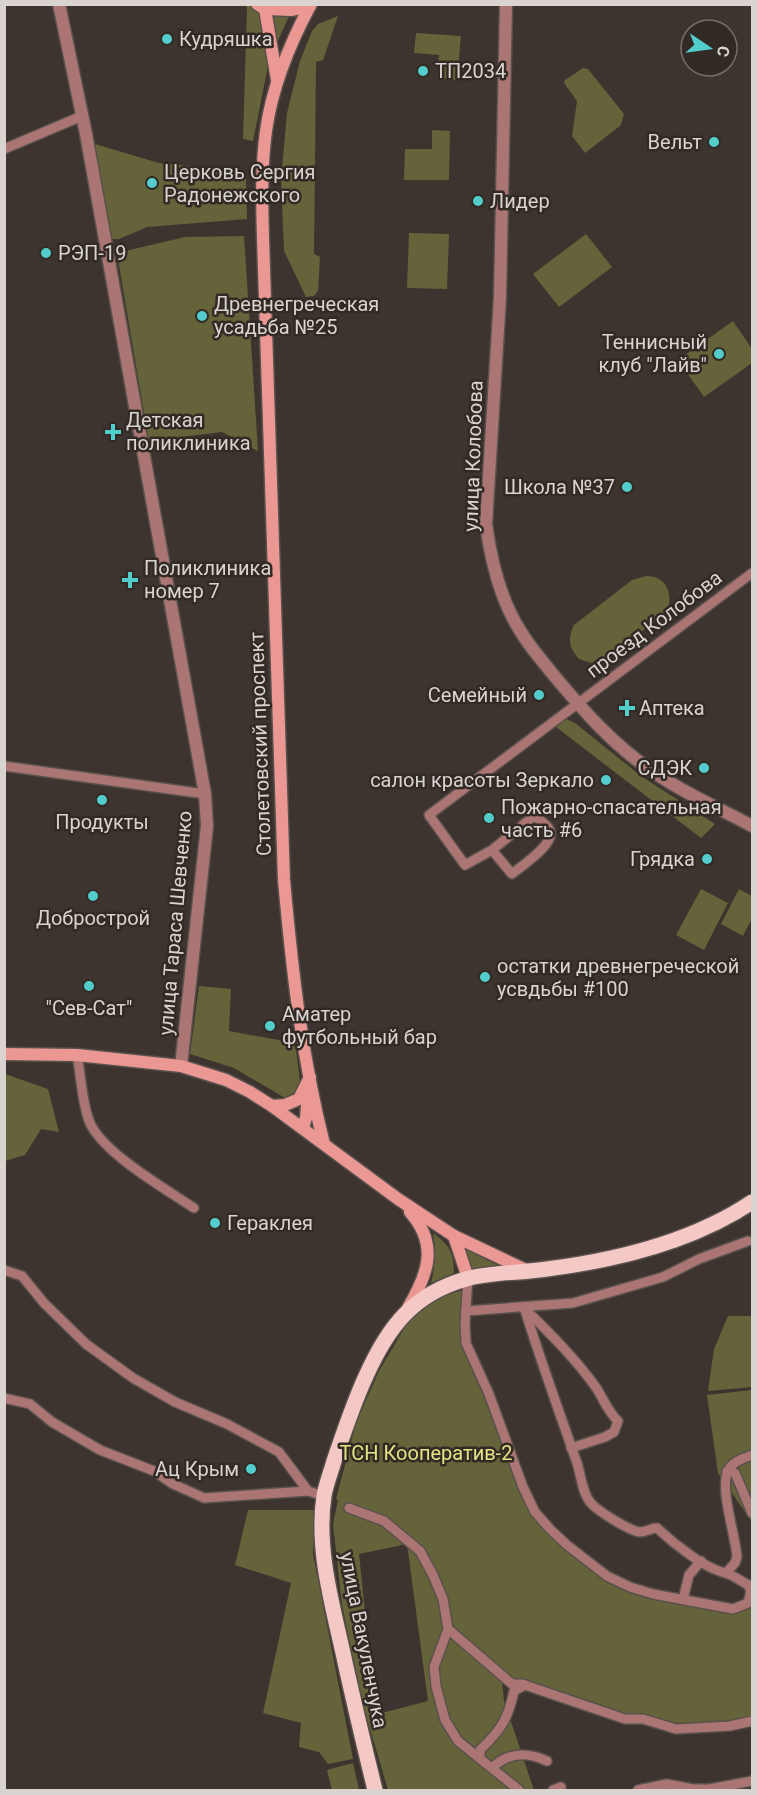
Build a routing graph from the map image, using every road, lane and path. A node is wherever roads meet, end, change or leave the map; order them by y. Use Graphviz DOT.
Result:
graph roads {
  1 [pos="59,4"];
  2 [pos="67,4"];
  3 [pos="506,4"];
  4 [pos="310,5"];
  5 [pos="261,7"];
  6 [pos="61,21"];
  7 [pos="277,81"];
  8 [pos="82,116"];
  9 [pos="4,149"];
  10 [pos="753,573"];
  11 [pos="577,703"];
  12 [pos="4,766"];
  13 [pos="205,795"];
  14 [pos="753,826"];
  15 [pos="492,850"];
  16 [pos="4,1053"];
  17 [pos="77,1055"];
  18 [pos="181,1066"];
  19 [pos="310,1077"];
  20 [pos="272,1106"];
  21 [pos="303,1127"];
  22 [pos="324,1144"];
  23 [pos="398,1199"];
  24 [pos="750,1204"];
  25 [pos="194,1208"];
  26 [pos="454,1236"];
  27 [pos="748,1241"];
  28 [pos="4,1270"];
  29 [pos="529,1272"];
  30 [pos="468,1278"];
  31 [pos="524,1307"];
  32 [pos="466,1311"];
  33 [pos="406,1312"];
  34 [pos="4,1398"];
  35 [pos="571,1448"];
  36 [pos="753,1455"];
  37 [pos="727,1471"];
  38 [pos="328,1488"];
  39 [pos="309,1491"];
  40 [pos="349,1508"];
  41 [pos="753,1514"];
  42 [pos="701,1561"];
  43 [pos="726,1573"];
  44 [pos="751,1586"];
  45 [pos="683,1599"];
  46 [pos="448,1629"];
  47 [pos="525,1686"];
  48 [pos="753,1721"];
  49 [pos="480,1758"];
  50 [pos="547,1761"];
  51 [pos="492,1768"];
  52 [pos="753,1781"];
  53 [pos="375,1791"];
  54 [pos="519,1791"];
  55 [pos="638,1791"];
  1 -- 6 [label="street, улица Тараса Шевченко"];
  2 -- 6 [label="street"];
  3 -- 11 [label="street, улица Колобова"];
  4 -- 5 [label="main road"];
  4 -- 7 [label="main road, Столетовский проспект"];
  5 -- 7 [label="main road"];
  6 -- 8 [label="street, улица Тараса Шевченко"];
  7 -- 19 [label="main road, Столетовский проспект"];
  8 -- 9 [label="street"];
  8 -- 13 [label="street, улица Тараса Шевченко"];
  10 -- 11 [label="street, проезд Колобова"];
  11 -- 14 [label="street, улица Колобова"];
  11 -- 15 [label="street, проезд Колобова"];
  12 -- 13 [label="street"];
  13 -- 18 [label="street, улица Тараса Шевченко"];
  15 -- 15 [label="street"];
  16 -- 17 [label="main road"];
  17 -- 18 [label="main road"];
  17 -- 25 [label="street"];
  18 -- 20 [label="main road"];
  19 -- 20 [label="main road"];
  19 -- 21 [label="main road"];
  19 -- 22 [label="main road, Столетовский проспект"];
  20 -- 21 [label="main road"];
  21 -- 22 [label="main road"];
  22 -- 23 [label="main road"];
  23 -- 26 [label="main road"];
  23 -- 33 [label="main road"];
  24 -- 29 [label="main road"];
  26 -- 29 [label="main road"];
  26 -- 30 [label="main road"];
  27 -- 31 [label="street"];
  28 -- 39 [label="street"];
  29 -- 30 [label="main road"];
  30 -- 32 [label="street"];
  30 -- 33 [label="main road"];
  30 -- 38 [label="main road"];
  31 -- 32 [label="street"];
  31 -- 35 [label="street"];
  31 -- 35 [label="street"];
  32 -- 45 [label="street"];
  33 -- 38 [label="main road"];
  34 -- 39 [label="street"];
  35 -- 42 [label="street"];
  36 -- 37 [label="street"];
  37 -- 41 [label="street"];
  37 -- 43 [label="street"];
  38 -- 39 [label="street"];
  38 -- 53 [label="main road, улица Вакуленчука"];
  40 -- 46 [label="street"];
  42 -- 43 [label="street"];
  42 -- 45 [label="street"];
  43 -- 44 [label="street"];
  44 -- 45 [label="street"];
  46 -- 47 [label="street"];
  46 -- 49 [label="street"];
  47 -- 48 [label="street"];
  47 -- 49 [label="street"];
  49 -- 51 [label="street"];
  50 -- 51 [label="street"];
  51 -- 54 [label="street"];
  52 -- 55 [label="street"];
}
